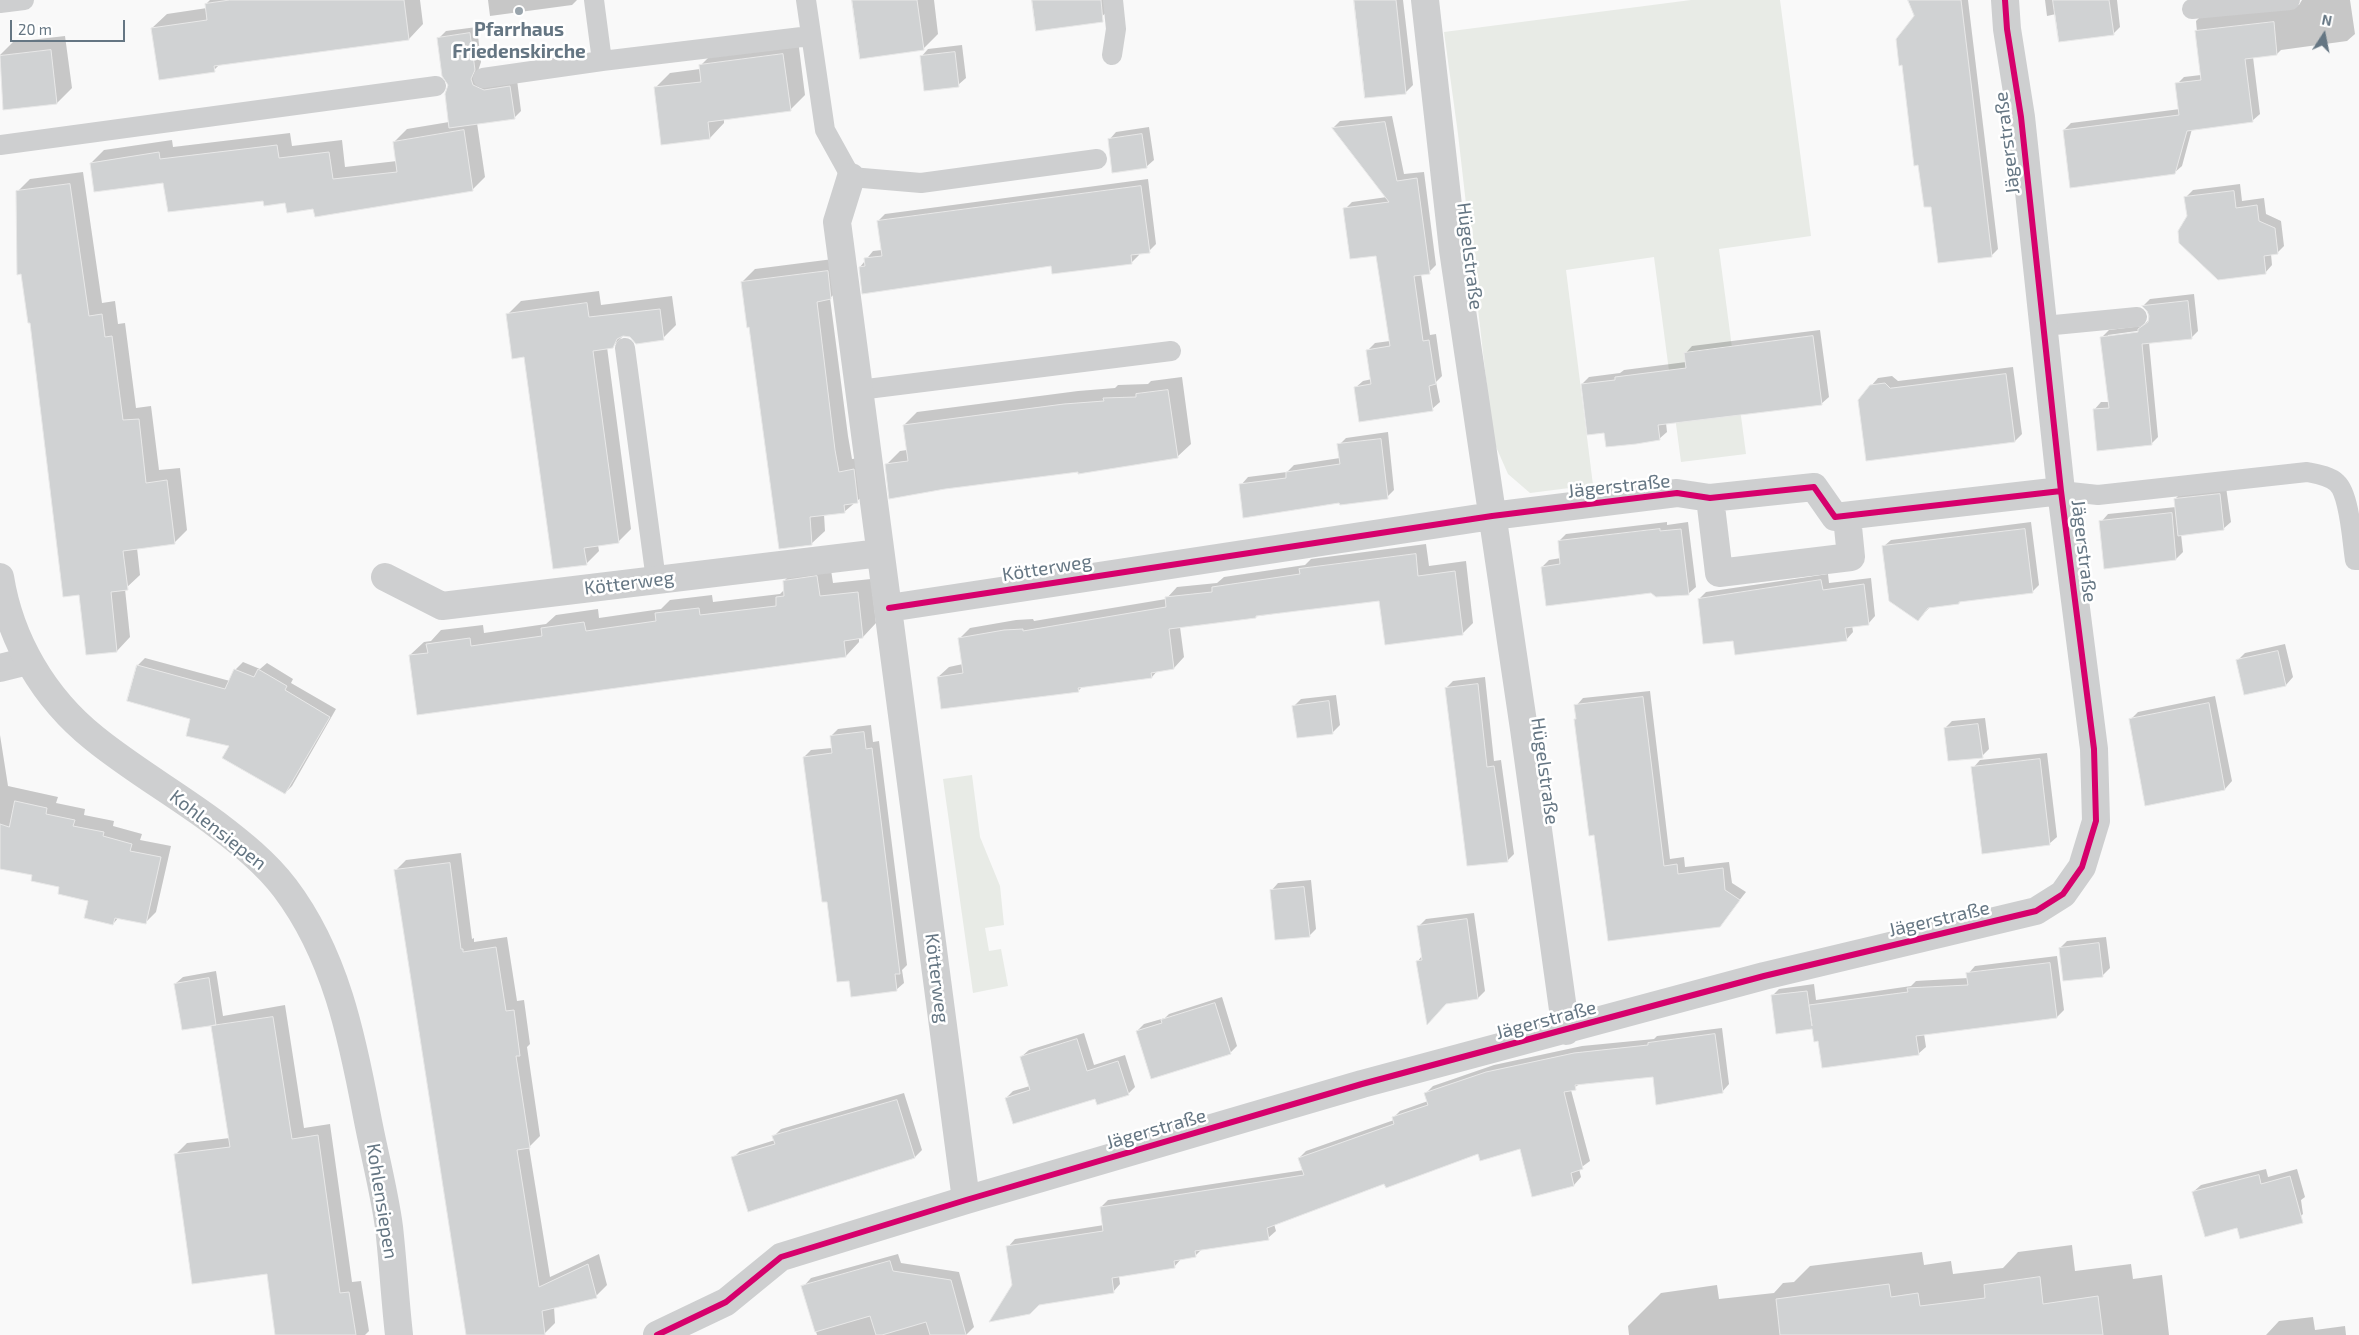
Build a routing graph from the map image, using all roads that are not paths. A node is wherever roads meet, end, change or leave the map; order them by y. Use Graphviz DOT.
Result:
graph roads {
  1 [pos="24,0"];
  2 [pos="594,0"];
  3 [pos="806,0"];
  4 [pos="1113,0"];
  5 [pos="1425,0"];
  6 [pos="2005,0"];
  7 [pos="2290,0"];
  8 [pos="0,3"];
  9 [pos="2192,9"];
  10 [pos="810,36"];
  11 [pos="1112,56"];
  12 [pos="602,61"];
  13 [pos="483,78"];
  14 [pos="436,86"];
  15 [pos="0,145"];
  16 [pos="1097,159"];
  17 [pos="850,178"];
  18 [pos="2137,317"];
  19 [pos="2044,326"];
  20 [pos="625,348"];
  21 [pos="1171,351"];
  22 [pos="859,390"];
  23 [pos="2061,491"];
  24 [pos="1710,498"];
  25 [pos="1492,516"];
  26 [pos="1847,516"];
  27 [pos="880,552"];
  28 [pos="2359,560"];
  29 [pos="0,577"];
  30 [pos="385,577"];
  31 [pos="656,580"];
  32 [pos="889,608"];
  33 [pos="28,661"];
  34 [pos="0,668"];
  35 [pos="1566,1031"];
  36 [pos="966,1200"];
  37 [pos="398,1335"];
  38 [pos="657,1335"];
  1 -- 8 [label="lane"];
  2 -- 12 [label="lane"];
  3 -- 10 [label="lane"];
  4 -- 11 [label="lane"];
  5 -- 25 [label="street, Hügelstraße"];
  6 -- 19 [label="street, Jägerstraße"];
  7 -- 9 [label="lane"];
  10 -- 12 [label="lane"];
  10 -- 17 [label="lane"];
  12 -- 13 [label="lane"];
  14 -- 15 [label="lane"];
  16 -- 17 [label="lane"];
  17 -- 22 [label="street, Kötterweg"];
  18 -- 19 [label="lane"];
  19 -- 23 [label="street, Jägerstraße"];
  20 -- 31 [label="lane"];
  21 -- 22 [label="lane"];
  22 -- 27 [label="street, Kötterweg"];
  23 -- 26 [label="street, Jägerstraße"];
  23 -- 28 [label="lane"];
  23 -- 35 [label="street, Jägerstraße"];
  24 -- 25 [label="street, Jägerstraße"];
  24 -- 26 [label="street, Jägerstraße"];
  24 -- 26 [label="street"];
  25 -- 32 [label="street, Kötterweg"];
  25 -- 35 [label="street, Hügelstraße"];
  27 -- 31 [label="street, Kötterweg"];
  27 -- 32 [label="street, Kötterweg"];
  29 -- 33 [label="street, Kohlensiepen"];
  30 -- 31 [label="street, Kötterweg"];
  32 -- 36 [label="street, Kötterweg"];
  33 -- 34 [label="street"];
  33 -- 37 [label="street, Kohlensiepen"];
  35 -- 36 [label="street, Jägerstraße"];
  36 -- 38 [label="street, Jägerstraße"];
}
